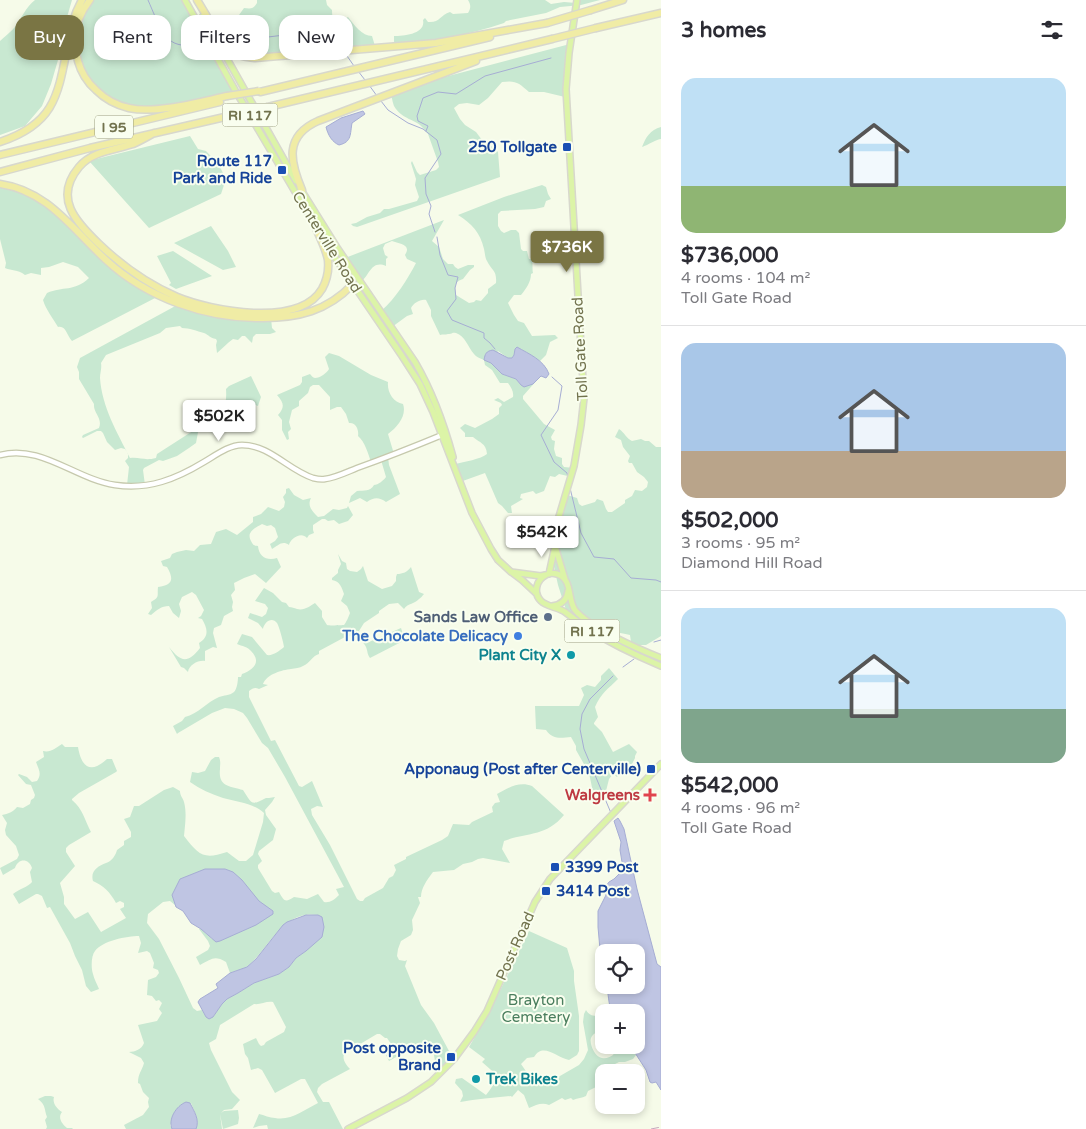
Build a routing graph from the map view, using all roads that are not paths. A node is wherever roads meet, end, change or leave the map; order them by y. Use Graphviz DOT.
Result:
graph roads {
  1 [pos="82,0"];
  2 [pos="90,0"];
  3 [pos="185,0"];
  4 [pos="196,0"];
  5 [pos="577,0"];
  6 [pos="623,0"];
  7 [pos="661,13"];
  8 [pos="547,23"];
  9 [pos="514,48"];
  10 [pos="228,98"];
  11 [pos="154,133"];
  12 [pos="0,142"];
  13 [pos="0,155"];
  14 [pos="0,172"];
  15 [pos="0,184"];
  16 [pos="302,190"];
  17 [pos="316,228"];
  18 [pos="357,276"];
  19 [pos="352,285"];
  20 [pos="413,359"];
  21 [pos="406,362"];
  22 [pos="409,367"];
  23 [pos="444,434"];
  24 [pos="0,455"];
  25 [pos="555,546"];
  26 [pos="510,571"];
  27 [pos="547,575"];
  28 [pos="568,586"];
  29 [pos="537,594"];
  30 [pos="551,606"];
  31 [pos="661,658"];
  32 [pos="661,666"];
  33 [pos="661,764"];
  34 [pos="661,768"];
  35 [pos="655,771"];
  36 [pos="348,1129"];
  1 -- 12 [label="highway"];
  2 -- 10 [label="highway"];
  3 -- 17 [label="main road, Centerville Road / RI 117"];
  4 -- 8 [label="highway"];
  4 -- 16 [label="main road, Centerville Road / RI 117"];
  5 -- 25 [label="main road, Toll Gate Road"];
  6 -- 8 [label="highway, bridge"];
  7 -- 9 [label="highway, I 95, bridge"];
  8 -- 10 [label="highway, bridge"];
  9 -- 11 [label="highway, I 95, bridge"];
  9 -- 16 [label="highway"];
  10 -- 13 [label="highway, I 95"];
  11 -- 14 [label="highway, I 95"];
  11 -- 17 [label="highway"];
  15 -- 19 [label="highway"];
  16 -- 18 [label="main road, Centerville Road / RI 117"];
  17 -- 19 [label="main road, Centerville Road / RI 117"];
  18 -- 19 [label="main road"];
  18 -- 20 [label="main road, Centerville Road / RI 117"];
  19 -- 21 [label="main road, Centerville Road / RI 117"];
  20 -- 21 [label="main road"];
  20 -- 22 [label="main road"];
  20 -- 23 [label="main road, Centerville Road / RI 117"];
  21 -- 22 [label="main road, Centerville Road / RI 117"];
  22 -- 23 [label="main road, Centerville Road / RI 117"];
  23 -- 24 [label="street"];
  23 -- 26 [label="main road, Centerville Road / RI 117"];
  25 -- 27 [label="main road, Toll Gate Road"];
  25 -- 28 [label="main road, Toll Gate Road"];
  26 -- 27 [label="main road"];
  26 -- 29 [label="main road, Centerville Road / RI 117"];
  27 -- 28 [label="main road"];
  27 -- 29 [label="main road"];
  28 -- 30 [label="main road"];
  28 -- 31 [label="main road, RI 117"];
  29 -- 30 [label="main road"];
  30 -- 32 [label="main road, RI 117"];
  33 -- 35 [label="main road, Post Road"];
  34 -- 35 [label="main road, Post Road"];
  35 -- 36 [label="main road, Post Road"];
}
